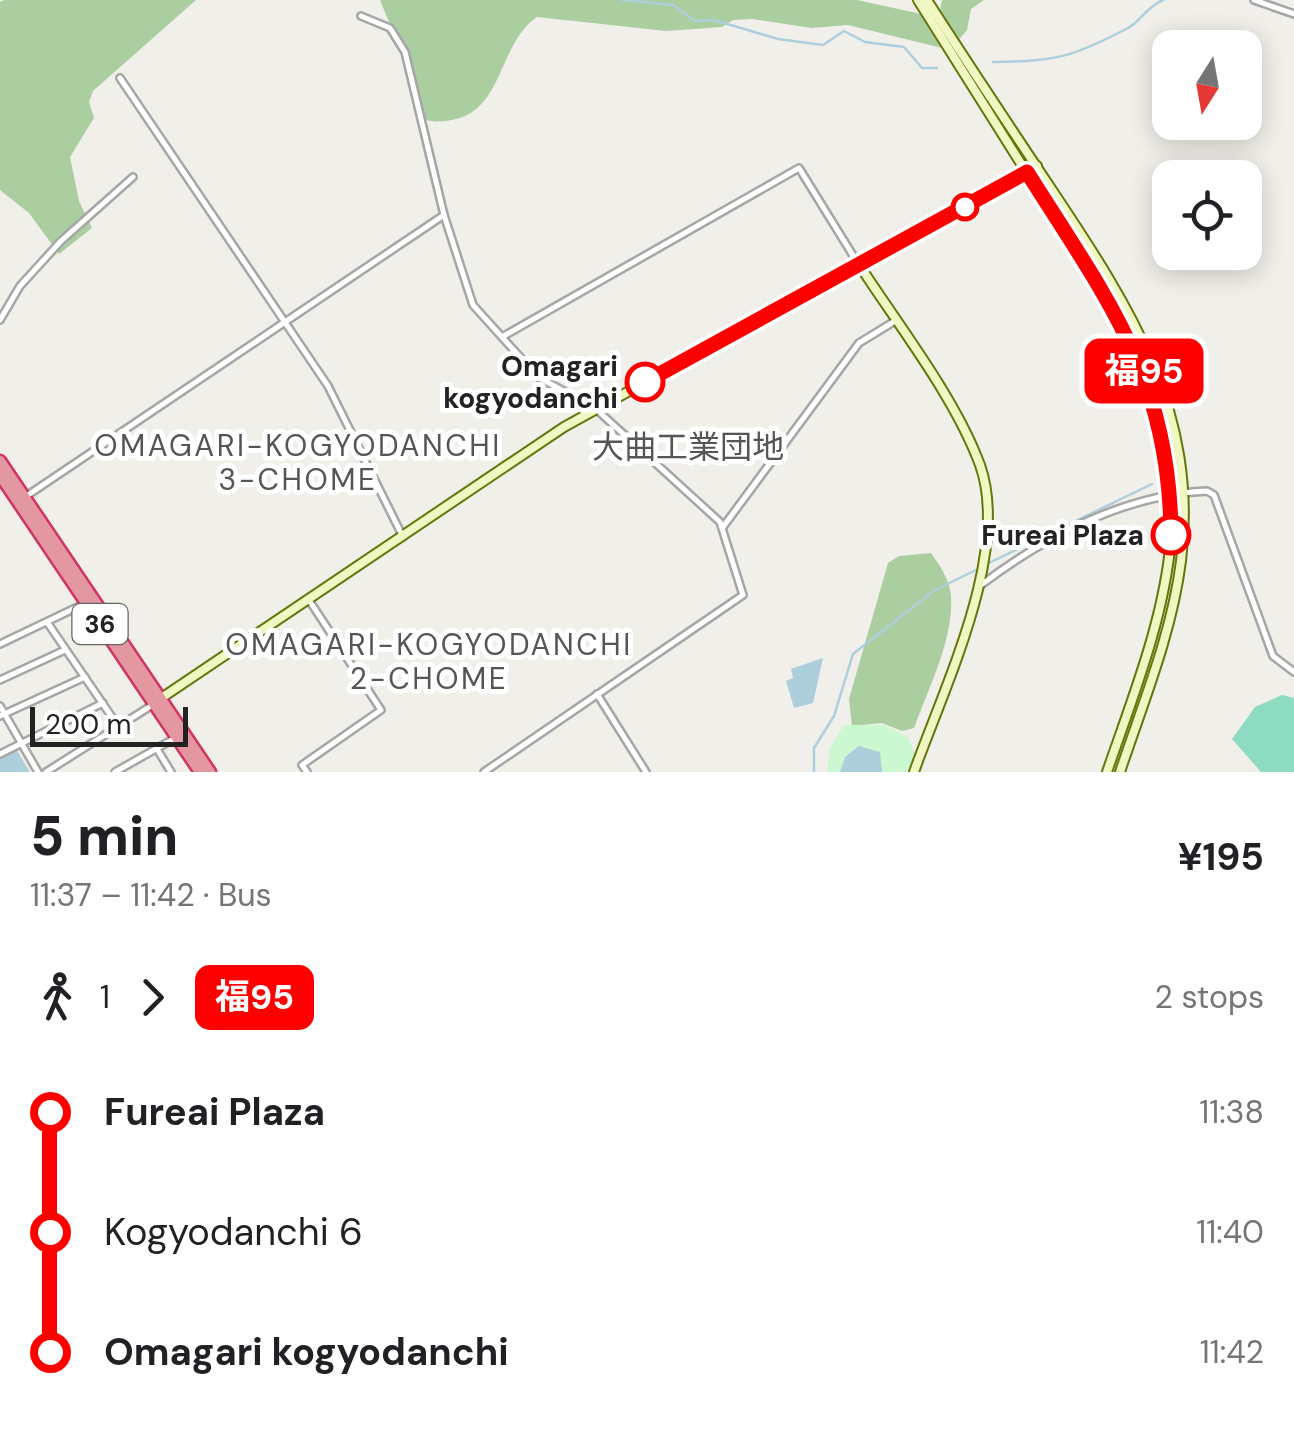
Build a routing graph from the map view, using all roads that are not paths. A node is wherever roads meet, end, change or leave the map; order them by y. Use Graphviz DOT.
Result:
graph roads {
  1 [pos="918,0"];
  2 [pos="927,0"];
  3 [pos="1254,0"];
  4 [pos="1294,14"];
  5 [pos="362,16"];
  6 [pos="120,78"];
  7 [pos="1037,166"];
  8 [pos="1027,172"];
  9 [pos="133,177"];
  10 [pos="444,215"];
  11 [pos="858,263"];
  12 [pos="0,320"];
  13 [pos="286,321"];
  14 [pos="896,321"];
  15 [pos="502,337"];
  16 [pos="1174,360"];
  17 [pos="1153,361"];
  18 [pos="596,409"];
  19 [pos="0,461"];
  20 [pos="0,476"];
  21 [pos="1183,494"];
  22 [pos="1171,497"];
  23 [pos="21,499"];
  24 [pos="723,527"];
  25 [pos="403,536"];
  26 [pos="979,587"];
  27 [pos="309,600"];
  28 [pos="90,601"];
  29 [pos="47,622"];
  30 [pos="0,644"];
  31 [pos="65,650"];
  32 [pos="1294,672"];
  33 [pos="85,677"];
  34 [pos="0,680"];
  35 [pos="597,694"];
  36 [pos="157,702"];
  37 [pos="102,703"];
  38 [pos="0,706"];
  39 [pos="2,715"];
  40 [pos="118,726"];
  41 [pos="180,735"];
  42 [pos="21,743"];
  43 [pos="156,749"];
  44 [pos="0,754"];
  45 [pos="38,772"];
  46 [pos="46,772"];
  47 [pos="115,772"];
  48 [pos="171,772"];
  49 [pos="200,772"];
  50 [pos="210,772"];
  51 [pos="307,772"];
  52 [pos="484,772"];
  53 [pos="646,772"];
  54 [pos="914,772"];
  55 [pos="1106,772"];
  56 [pos="1120,772"];
  1 -- 8 [label="main road"];
  2 -- 7 [label="main road"];
  3 -- 4 [label="street"];
  5 -- 10 [label="street"];
  6 -- 13 [label="street"];
  7 -- 8 [label="main road"];
  7 -- 17 [label="main road"];
  8 -- 11 [label="main road"];
  8 -- 22 [label="main road"];
  9 -- 12 [label="street"];
  10 -- 13 [label="street"];
  10 -- 15 [label="street"];
  11 -- 14 [label="main road"];
  11 -- 15 [label="street"];
  11 -- 18 [label="main road"];
  13 -- 23 [label="street"];
  13 -- 25 [label="street"];
  14 -- 24 [label="street"];
  14 -- 26 [label="main road"];
  15 -- 18 [label="street"];
  16 -- 17 [label="street"];
  17 -- 21 [label="main road"];
  18 -- 24 [label="street"];
  18 -- 25 [label="main road"];
  19 -- 23 [label="highway, 36"];
  20 -- 23 [label="highway, 36"];
  21 -- 22 [label="street"];
  21 -- 32 [label="street"];
  21 -- 56 [label="main road"];
  22 -- 26 [label="street"];
  22 -- 55 [label="main road"];
  23 -- 28 [label="highway, 36"];
  24 -- 35 [label="street"];
  25 -- 27 [label="main road"];
  26 -- 54 [label="main road"];
  27 -- 36 [label="main road"];
  27 -- 51 [label="street"];
  28 -- 29 [label="street"];
  28 -- 36 [label="highway, 36"];
  29 -- 30 [label="street"];
  29 -- 31 [label="street"];
  31 -- 33 [label="street"];
  31 -- 34 [label="street"];
  33 -- 37 [label="street"];
  33 -- 39 [label="street"];
  35 -- 52 [label="street"];
  35 -- 53 [label="street"];
  36 -- 40 [label="street"];
  36 -- 41 [label="highway, 36"];
  37 -- 40 [label="street"];
  37 -- 42 [label="street"];
  38 -- 39 [label="street"];
  39 -- 42 [label="street"];
  40 -- 46 [label="street"];
  41 -- 43 [label="street"];
  41 -- 49 [label="highway, 36"];
  41 -- 50 [label="highway, 36"];
  42 -- 44 [label="street"];
  42 -- 45 [label="street"];
  43 -- 47 [label="street"];
  43 -- 48 [label="street"];
}
